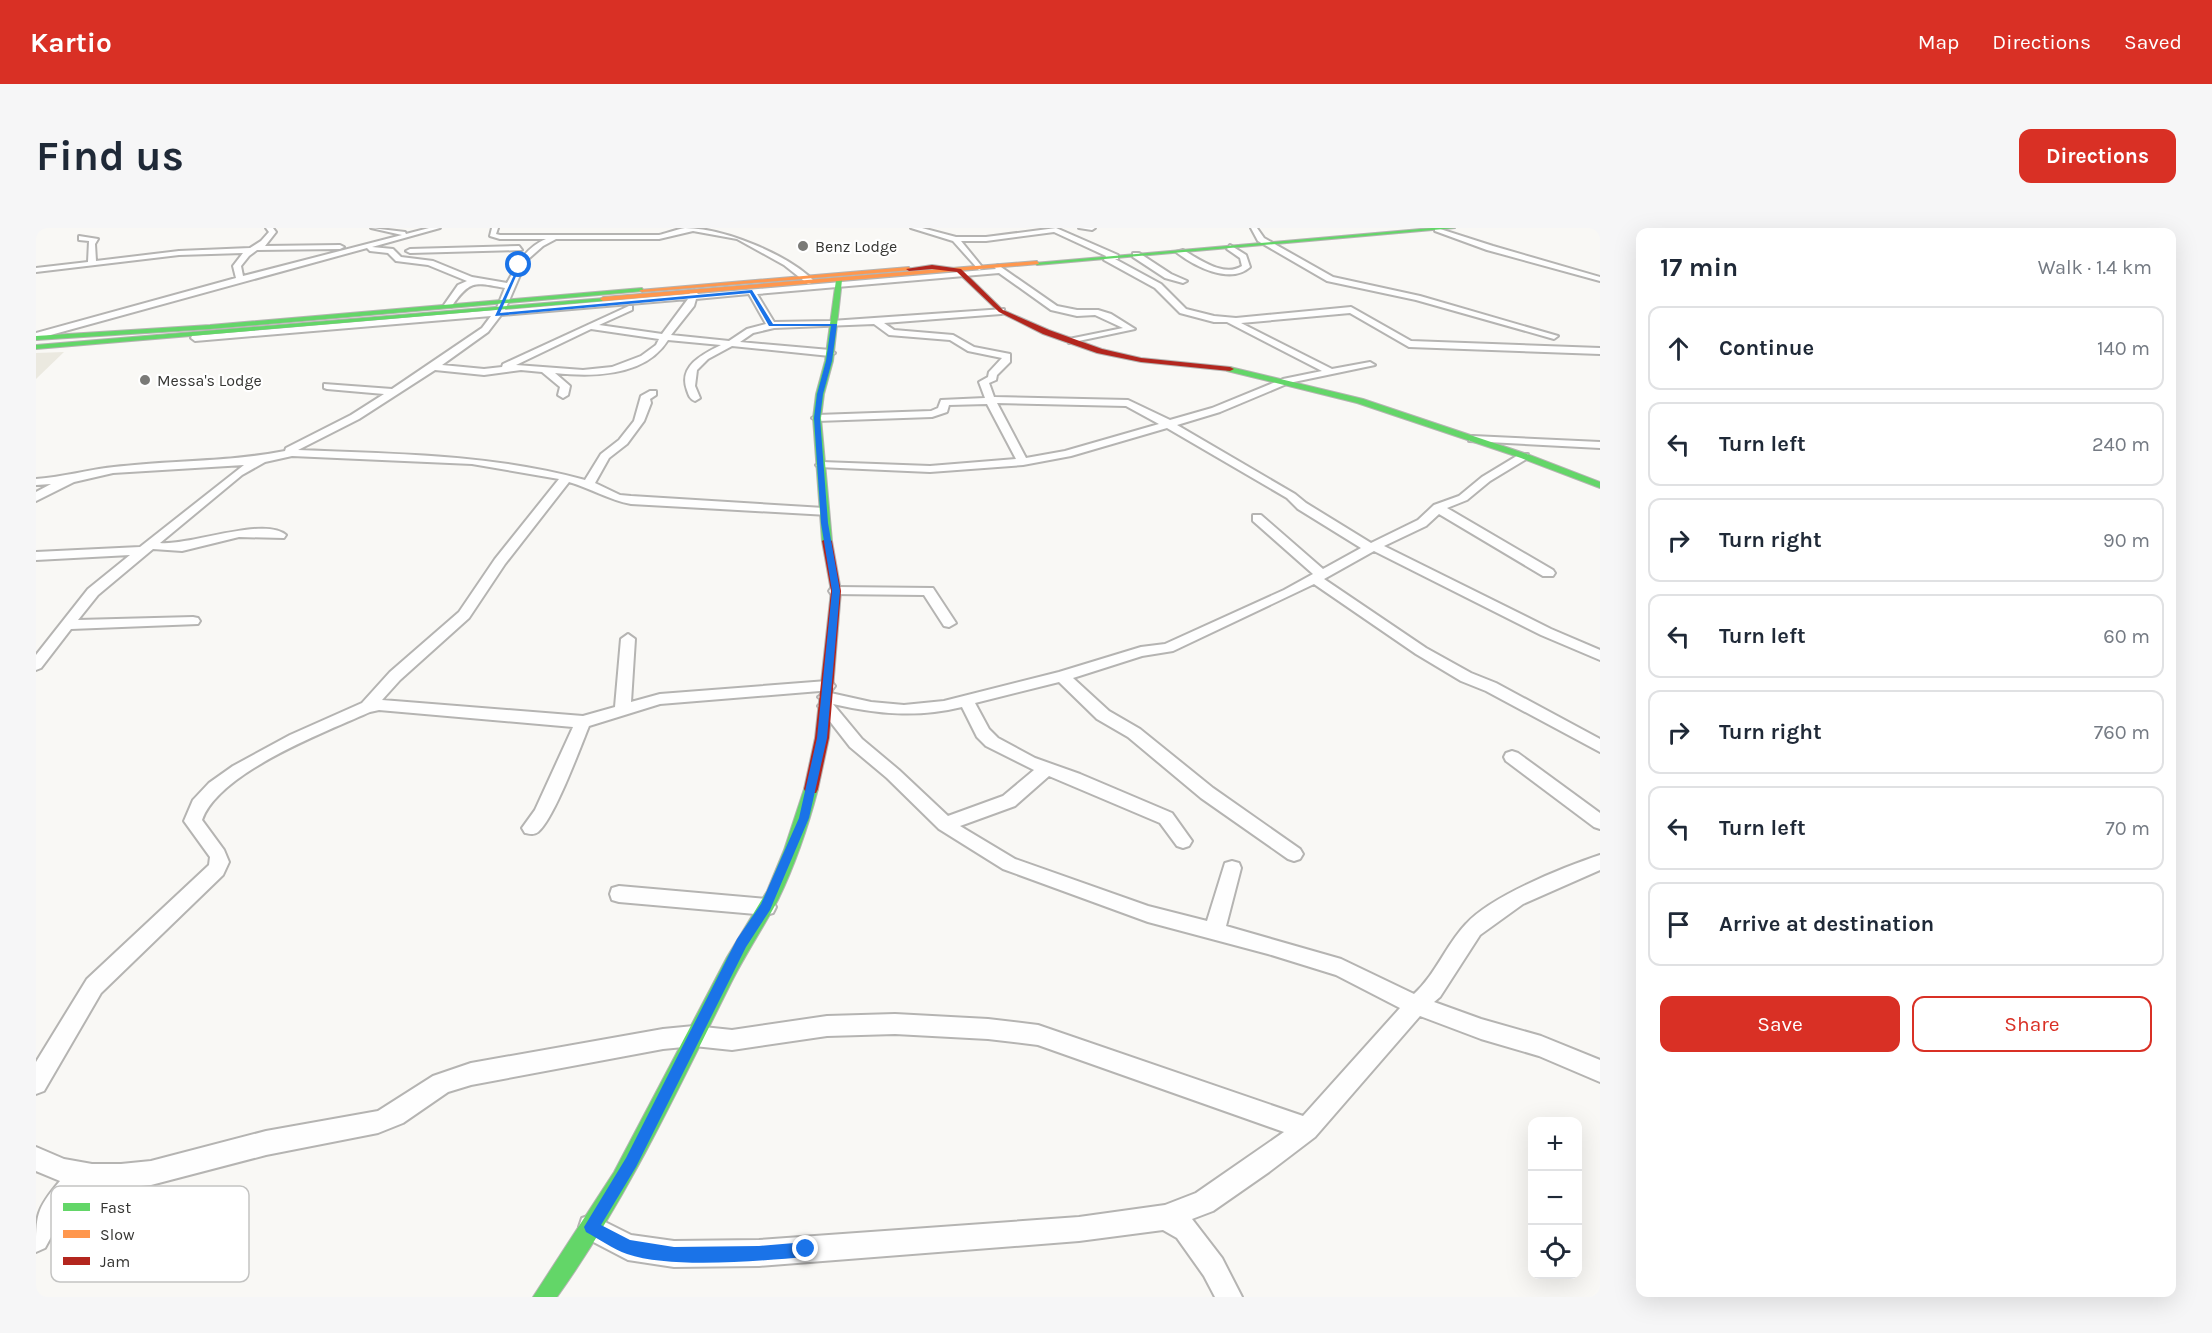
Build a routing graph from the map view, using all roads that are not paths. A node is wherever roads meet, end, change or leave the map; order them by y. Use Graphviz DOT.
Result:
graph roads {
  1 [pos="269,228"];
  2 [pos="374,228"];
  3 [pos="437,228"];
  4 [pos="495,228"];
  5 [pos="688,228"];
  6 [pos="734,228"];
  7 [pos="914,228"];
  8 [pos="1082,228"];
  9 [pos="1092,228"];
  10 [pos="1254,228"];
  11 [pos="1452,228"];
  12 [pos="692,229"];
  13 [pos="956,229"];
  14 [pos="1052,229"];
  15 [pos="1437,230"];
  16 [pos="412,235"];
  17 [pos="740,237"];
  18 [pos="82,238"];
  19 [pos="552,238"];
  20 [pos="955,238"];
  21 [pos="375,243"];
  22 [pos="205,244"];
  23 [pos="1272,244"];
  24 [pos="422,246"];
  25 [pos="1230,247"];
  26 [pos="314,248"];
  27 [pos="362,248"];
  28 [pos="253,249"];
  29 [pos="534,249"];
  30 [pos="390,252"];
  31 [pos="1180,252"];
  32 [pos="196,253"];
  33 [pos="1136,255"];
  34 [pos="1111,257"];
  35 [pos="316,260"];
  36 [pos="93,264"];
  37 [pos="979,268"];
  38 [pos="1000,269"];
  39 [pos="36,270"];
  40 [pos="962,272"];
  41 [pos="240,279"];
  42 [pos="1600,279"];
  43 [pos="475,280"];
  44 [pos="809,280"];
  45 [pos="1183,281"];
  46 [pos="838,282"];
  47 [pos="509,286"];
  48 [pos="752,292"];
  49 [pos="694,294"];
  50 [pos="652,298"];
  51 [pos="1067,301"];
  52 [pos="1048,303"];
  53 [pos="448,305"];
  54 [pos="500,308"];
  55 [pos="906,309"];
  56 [pos="1001,311"];
  57 [pos="926,316"];
  58 [pos="1232,319"];
  59 [pos="878,323"];
  60 [pos="834,324"];
  61 [pos="771,325"];
  62 [pos="589,326"];
  63 [pos="1554,336"];
  64 [pos="36,337"];
  65 [pos="666,338"];
  66 [pos="1072,341"];
  67 [pos="731,344"];
  68 [pos="36,347"];
  69 [pos="830,353"];
  70 [pos="1600,353"];
  71 [pos="1370,364"];
  72 [pos="433,367"];
  73 [pos="502,370"];
  74 [pos="544,370"];
  75 [pos="1332,373"];
  76 [pos="1286,381"];
  77 [pos="327,386"];
  78 [pos="392,392"];
  79 [pos="653,393"];
  80 [pos="563,395"];
  81 [pos="695,398"];
  82 [pos="990,400"];
  83 [pos="817,418"];
  84 [pos="1167,423"];
  85 [pos="1473,439"];
  86 [pos="1600,444"];
  87 [pos="279,454"];
  88 [pos="1524,456"];
  89 [pos="262,459"];
  90 [pos="1023,462"];
  91 [pos="822,465"];
  92 [pos="566,478"];
  93 [pos="70,479"];
  94 [pos="36,482"];
  95 [pos="588,484"];
  96 [pos="1600,485"];
  97 [pos="36,497"];
  98 [pos="1438,508"];
  99 [pos="824,512"];
  100 [pos="1257,518"];
  101 [pos="280,535"];
  102 [pos="1372,547"];
  103 [pos="147,548"];
  104 [pos="36,556"];
  105 [pos="1548,573"];
  106 [pos="1318,576"];
  107 [pos="836,591"];
  108 [pos="193,621"];
  109 [pos="949,622"];
  110 [pos="67,625"];
  111 [pos="628,639"];
  112 [pos="43,647"];
  113 [pos="1600,655"];
  114 [pos="36,665"];
  115 [pos="1062,676"];
  116 [pos="826,696"];
  117 [pos="966,700"];
  118 [pos="367,707"];
  119 [pos="622,710"];
  120 [pos="583,722"];
  121 [pos="1600,746"];
  122 [pos="1512,757"];
  123 [pos="1047,768"];
  124 [pos="1600,822"];
  125 [pos="945,824"];
  126 [pos="531,828"];
  127 [pos="1184,841"];
  128 [pos="1294,854"];
  129 [pos="1600,862"];
  130 [pos="1232,868"];
  131 [pos="619,894"];
  132 [pos="766,907"];
  133 [pos="1214,932"];
  134 [pos="1416,1005"];
  135 [pos="694,1036"];
  136 [pos="1600,1071"];
  137 [pos="36,1083"];
  138 [pos="1307,1129"];
  139 [pos="36,1159"];
  140 [pos="80,1176"];
  141 [pos="71,1186"];
  142 [pos="51,1212"];
  143 [pos="1165,1217"];
  144 [pos="591,1227"];
  145 [pos="36,1239"];
  146 [pos="544,1297"];
  147 [pos="1229,1297"];
  1 -- 28 [label="street"];
  2 -- 16 [label="street"];
  3 -- 16 [label="street"];
  4 -- 19 [label="street"];
  5 -- 12 [label="street"];
  6 -- 17 [label="street"];
  7 -- 20 [label="street"];
  8 -- 9 [label="street"];
  10 -- 23 [label="street"];
  11 -- 15 [label="main road"];
  12 -- 17 [label="street"];
  12 -- 19 [label="street"];
  13 -- 20 [label="street"];
  14 -- 20 [label="street"];
  14 -- 34 [label="street"];
  15 -- 23 [label="main road"];
  15 -- 42 [label="street"];
  16 -- 21 [label="street"];
  16 -- 24 [label="street"];
  17 -- 44 [label="street"];
  18 -- 36 [label="street"];
  19 -- 29 [label="street"];
  20 -- 37 [label="street"];
  21 -- 26 [label="street"];
  21 -- 27 [label="street"];
  22 -- 32 [label="street"];
  23 -- 25 [label="main road"];
  23 -- 63 [label="street"];
  25 -- 31 [label="main road"];
  25 -- 31 [label="street"];
  26 -- 28 [label="street"];
  26 -- 35 [label="street"];
  27 -- 30 [label="street"];
  27 -- 35 [label="street"];
  28 -- 32 [label="street"];
  28 -- 41 [label="street"];
  29 -- 30 [label="street"];
  29 -- 47 [label="street"];
  30 -- 43 [label="street"];
  31 -- 33 [label="main road"];
  32 -- 36 [label="street"];
  33 -- 34 [label="main road"];
  33 -- 45 [label="street"];
  34 -- 38 [label="main road"];
  34 -- 58 [label="street"];
  35 -- 41 [label="street"];
  36 -- 39 [label="street"];
  37 -- 38 [label="main road"];
  37 -- 40 [label="main road"];
  38 -- 40 [label="street"];
  38 -- 52 [label="street"];
  40 -- 44 [label="main road"];
  40 -- 46 [label="main road"];
  40 -- 56 [label="main road"];
  41 -- 64 [label="street"];
  43 -- 47 [label="street"];
  43 -- 53 [label="street"];
  44 -- 46 [label="main road"];
  44 -- 49 [label="main road"];
  44 -- 54 [label="main road"];
  46 -- 48 [label="street"];
  46 -- 60 [label="main road"];
  47 -- 54 [label="street"];
  48 -- 49 [label="street"];
  48 -- 61 [label="street"];
  49 -- 50 [label="main road"];
  49 -- 65 [label="street"];
  50 -- 54 [label="main road"];
  50 -- 62 [label="street"];
  51 -- 52 [label="street"];
  52 -- 66 [label="street"];
  53 -- 54 [label="main road"];
  53 -- 64 [label="main road"];
  54 -- 68 [label="main road"];
  54 -- 72 [label="street"];
  55 -- 57 [label="street"];
  56 -- 57 [label="street"];
  56 -- 66 [label="main road"];
  57 -- 59 [label="street"];
  58 -- 70 [label="street"];
  58 -- 75 [label="street"];
  59 -- 60 [label="street"];
  59 -- 82 [label="street"];
  60 -- 61 [label="street"];
  60 -- 69 [label="main road"];
  61 -- 67 [label="street"];
  62 -- 65 [label="street"];
  62 -- 73 [label="street"];
  65 -- 67 [label="street"];
  65 -- 74 [label="street"];
  66 -- 76 [label="main road"];
  67 -- 69 [label="street"];
  67 -- 81 [label="street"];
  69 -- 83 [label="main road"];
  71 -- 75 [label="street"];
  72 -- 73 [label="street"];
  72 -- 78 [label="street"];
  73 -- 74 [label="street"];
  74 -- 80 [label="street"];
  75 -- 76 [label="street"];
  76 -- 84 [label="street"];
  76 -- 85 [label="main road"];
  77 -- 78 [label="street"];
  78 -- 87 [label="street"];
  79 -- 95 [label="street"];
  82 -- 83 [label="street"];
  82 -- 84 [label="street"];
  82 -- 90 [label="street"];
  83 -- 91 [label="main road"];
  84 -- 90 [label="street"];
  84 -- 102 [label="street"];
  85 -- 86 [label="street"];
  85 -- 88 [label="main road"];
  87 -- 89 [label="street"];
  87 -- 92 [label="street"];
  88 -- 96 [label="main road"];
  88 -- 98 [label="street"];
  89 -- 93 [label="street"];
  89 -- 103 [label="street"];
  90 -- 91 [label="street"];
  91 -- 99 [label="main road"];
  92 -- 95 [label="street"];
  92 -- 118 [label="street"];
  93 -- 94 [label="street"];
  93 -- 97 [label="street"];
  95 -- 99 [label="street"];
  98 -- 102 [label="street"];
  98 -- 105 [label="street"];
  99 -- 107 [label="main road"];
  100 -- 106 [label="street"];
  101 -- 103 [label="street"];
  102 -- 106 [label="street"];
  102 -- 113 [label="street"];
  103 -- 104 [label="street"];
  103 -- 110 [label="street"];
  106 -- 115 [label="street"];
  106 -- 121 [label="street"];
  107 -- 109 [label="street"];
  107 -- 116 [label="main road"];
  108 -- 110 [label="street"];
  110 -- 112 [label="street"];
  111 -- 119 [label="street"];
  112 -- 114 [label="street"];
  115 -- 117 [label="street"];
  115 -- 128 [label="street"];
  116 -- 117 [label="street"];
  116 -- 119 [label="street"];
  116 -- 125 [label="street"];
  116 -- 132 [label="main road"];
  117 -- 123 [label="street"];
  118 -- 120 [label="street"];
  118 -- 137 [label="street"];
  119 -- 120 [label="street"];
  120 -- 126 [label="street"];
  122 -- 124 [label="street"];
  123 -- 125 [label="street"];
  123 -- 127 [label="street"];
  125 -- 133 [label="street"];
  129 -- 134 [label="street"];
  130 -- 133 [label="street"];
  131 -- 132 [label="street"];
  132 -- 135 [label="main road"];
  133 -- 134 [label="street"];
  134 -- 136 [label="street"];
  134 -- 138 [label="street"];
  135 -- 138 [label="street"];
  135 -- 140 [label="street"];
  135 -- 144 [label="main road"];
  138 -- 143 [label="street"];
  139 -- 140 [label="street"];
  140 -- 141 [label="street"];
  142 -- 145 [label="street"];
  143 -- 144 [label="street"];
  143 -- 147 [label="street"];
  144 -- 146 [label="main road"];
}
